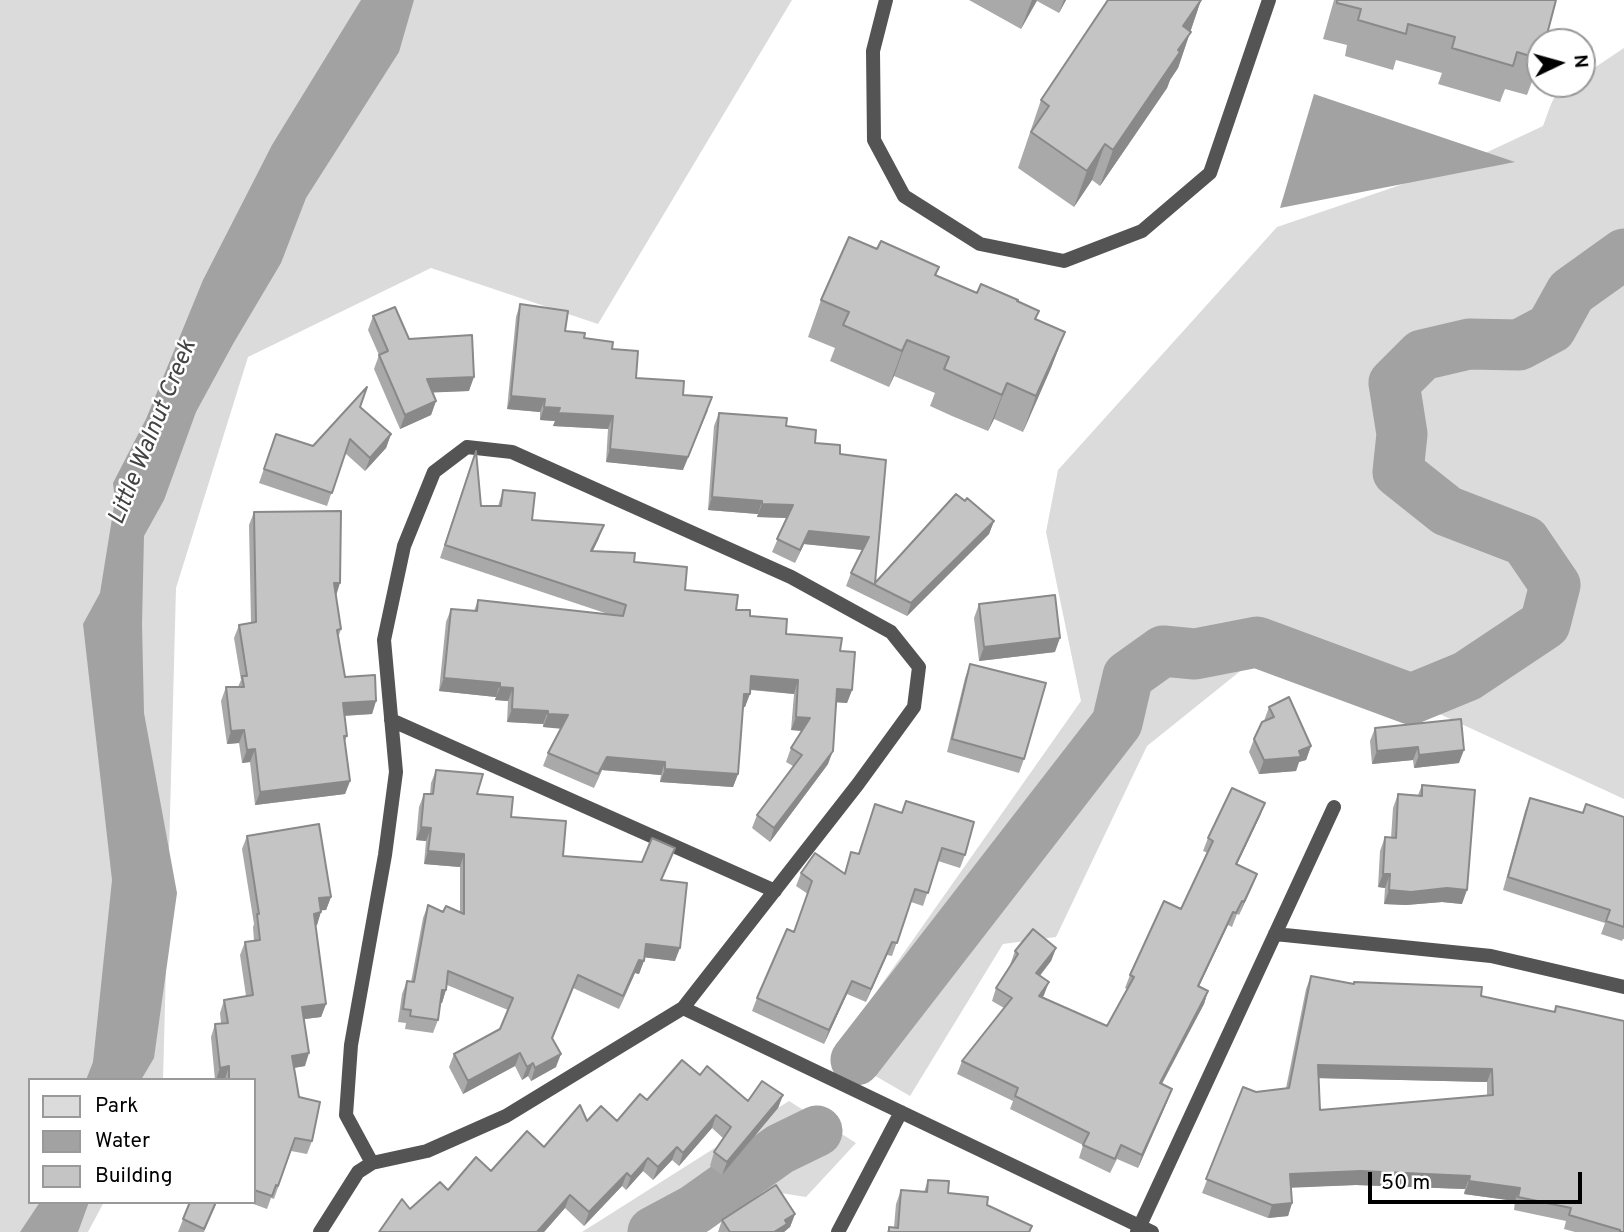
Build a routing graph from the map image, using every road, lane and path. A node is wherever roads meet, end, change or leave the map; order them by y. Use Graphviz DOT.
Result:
graph roads {
  1 [pos="886,0"];
  2 [pos="1269,0"];
  3 [pos="391,720"];
  4 [pos="1334,807"];
  5 [pos="775,891"];
  6 [pos="1275,934"];
  7 [pos="1624,988"];
  8 [pos="683,1008"];
  9 [pos="901,1112"];
  10 [pos="372,1163"];
  11 [pos="1143,1230"];
  12 [pos="320,1232"];
  13 [pos="838,1232"];
  1 -- 2 [label="lane"];
  3 -- 5 [label="lane"];
  3 -- 5 [label="lane"];
  3 -- 10 [label="lane"];
  4 -- 6 [label="lane"];
  5 -- 8 [label="lane"];
  6 -- 7 [label="lane"];
  6 -- 11 [label="lane"];
  8 -- 9 [label="lane"];
  8 -- 10 [label="lane"];
  9 -- 11 [label="lane"];
  9 -- 13 [label="lane"];
  10 -- 12 [label="lane"];
}
